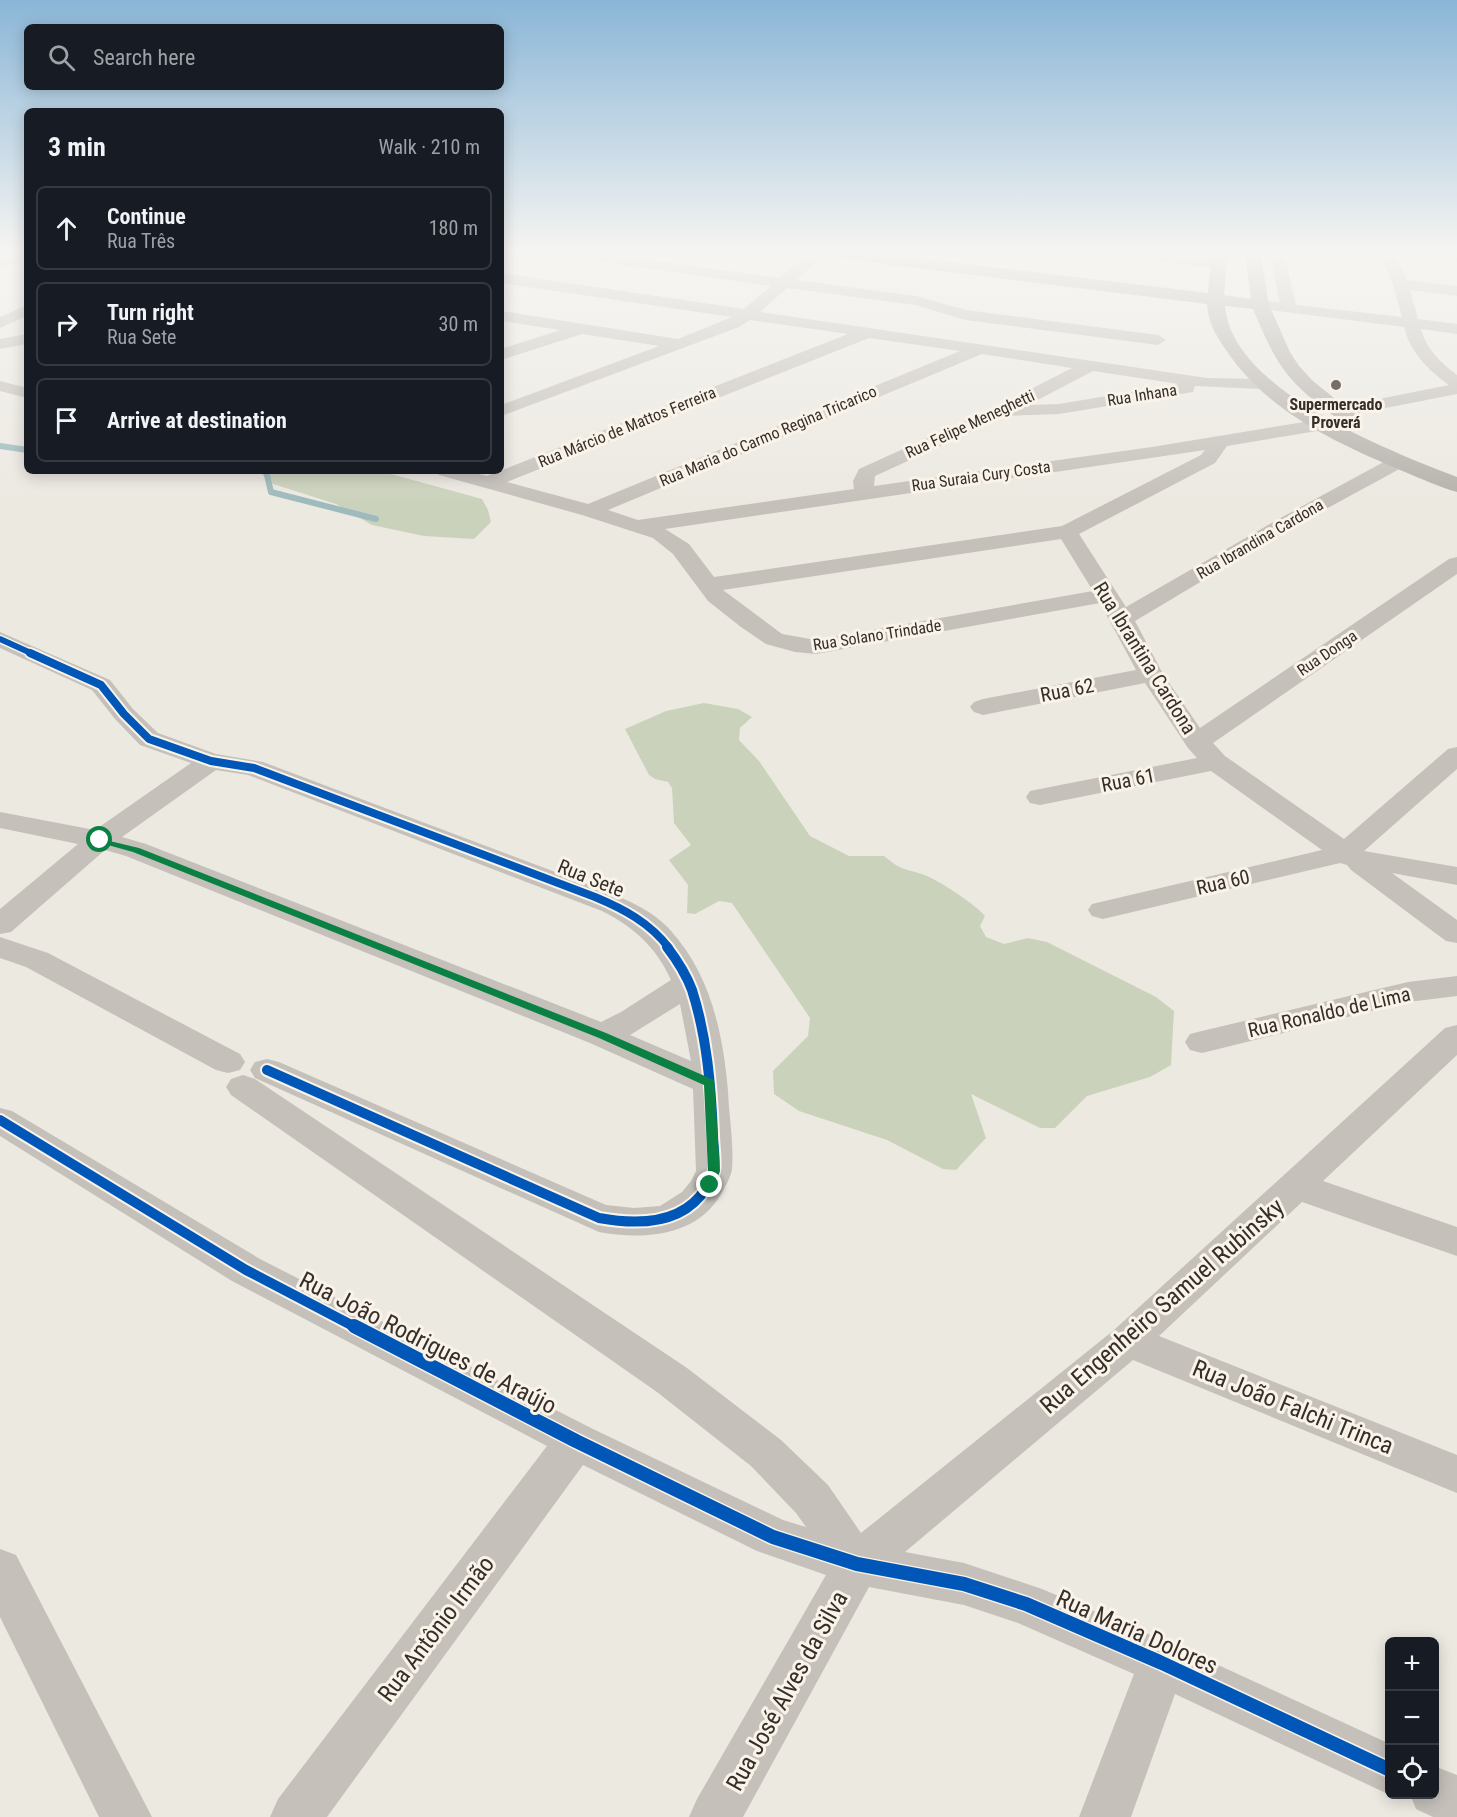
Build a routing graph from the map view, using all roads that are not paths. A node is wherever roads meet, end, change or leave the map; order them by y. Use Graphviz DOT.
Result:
graph roads {
  1 [pos="565,334"];
  2 [pos="612,334"];
  3 [pos="708,334"];
  4 [pos="864,334"];
  5 [pos="882,334"];
  6 [pos="1110,334"];
  7 [pos="1224,334"];
  8 [pos="1273,334"];
  9 [pos="1414,334"];
  10 [pos="24,340"];
  11 [pos="1158,340"];
  12 [pos="0,344"];
  13 [pos="682,344"];
  14 [pos="981,348"];
  15 [pos="504,354"];
  16 [pos="1091,365"];
  17 [pos="24,379"];
  18 [pos="1207,383"];
  19 [pos="1457,383"];
  20 [pos="1261,384"];
  21 [pos="0,385"];
  22 [pos="1457,388"];
  23 [pos="24,392"];
  24 [pos="1025,400"];
  25 [pos="1077,405"];
  26 [pos="504,410"];
  27 [pos="1002,411"];
  28 [pos="1340,412"];
  29 [pos="1322,425"];
  30 [pos="1220,443"];
  31 [pos="1398,462"];
  32 [pos="1457,470"];
  33 [pos="456,474"];
  34 [pos="487,483"];
  35 [pos="1457,484"];
  36 [pos="865,492"];
  37 [pos="589,511"];
  38 [pos="640,526"];
  39 [pos="1067,532"];
  40 [pos="1457,564"];
  41 [pos="708,585"];
  42 [pos="1107,595"];
  43 [pos="1122,619"];
  44 [pos="0,639"];
  45 [pos="1151,674"];
  46 [pos="983,707"];
  47 [pos="1197,742"];
  48 [pos="1457,755"];
  49 [pos="211,761"];
  50 [pos="1216,762"];
  51 [pos="1040,797"];
  52 [pos="0,820"];
  53 [pos="100,840"];
  54 [pos="1348,855"];
  55 [pos="1457,876"];
  56 [pos="1103,910"];
  57 [pos="0,925"];
  58 [pos="1457,934"];
  59 [pos="0,947"];
  60 [pos="688,983"];
  61 [pos="1457,986"];
  62 [pos="602,1035"];
  63 [pos="1202,1041"];
  64 [pos="1450,1052"];
  65 [pos="246,1073"];
  66 [pos="710,1083"];
  67 [pos="0,1120"];
  68 [pos="1297,1186"];
  69 [pos="1457,1242"];
  70 [pos="1128,1341"];
  71 [pos="576,1441"];
  72 [pos="1457,1474"];
  73 [pos="857,1564"];
  74 [pos="0,1570"];
  75 [pos="1162,1663"];
  76 [pos="1385,1768"];
  77 [pos="1439,1793"];
  78 [pos="1457,1802"];
  79 [pos="126,1817"];
  80 [pos="296,1817"];
  81 [pos="716,1817"];
  82 [pos="1105,1817"];
  1 -- 15 [label="street"];
  2 -- 13 [label="street"];
  3 -- 13 [label="street"];
  4 -- 34 [label="street, Rua Márcio de Mattos Ferreira"];
  5 -- 14 [label="street"];
  6 -- 11 [label="street"];
  7 -- 20 [label="main road"];
  8 -- 28 [label="main road"];
  9 -- 19 [label="street"];
  10 -- 12 [label="street"];
  13 -- 26 [label="street"];
  14 -- 16 [label="street"];
  14 -- 37 [label="street, Rua Maria do Carmo Regina Tricarico"];
  16 -- 18 [label="street"];
  16 -- 24 [label="street, Rua Felipe Meneghetti"];
  17 -- 21 [label="street"];
  18 -- 20 [label="street"];
  18 -- 25 [label="street, Rua Inhana"];
  20 -- 28 [label="main road"];
  20 -- 29 [label="main road"];
  21 -- 23 [label="street"];
  22 -- 28 [label="street"];
  24 -- 25 [label="street, Rua Inhana"];
  24 -- 27 [label="street, Rua Felipe Meneghetti"];
  25 -- 27 [label="street, Rua Inhana"];
  27 -- 36 [label="street, Rua Felipe Meneghetti"];
  28 -- 32 [label="main road"];
  29 -- 30 [label="street, Rua Suraia Cury Costa"];
  29 -- 31 [label="main road"];
  30 -- 36 [label="street, Rua Suraia Cury Costa"];
  30 -- 39 [label="street"];
  31 -- 35 [label="main road"];
  31 -- 43 [label="street, Rua Ibrandina Cardona"];
  33 -- 34 [label="street, Rua Solano Trindade"];
  34 -- 37 [label="street, Rua Solano Trindade"];
  36 -- 38 [label="street, Rua Suraia Cury Costa"];
  37 -- 38 [label="street, Rua Solano Trindade"];
  38 -- 41 [label="street, Rua Solano Trindade"];
  39 -- 41 [label="street"];
  39 -- 42 [label="street, Rua Ibrantina Cardona"];
  40 -- 47 [label="street, Rua Donga"];
  41 -- 42 [label="street, Rua Solano Trindade"];
  42 -- 43 [label="street, Rua Ibrantina Cardona"];
  43 -- 45 [label="street, Rua Ibrantina Cardona"];
  44 -- 49 [label="street, Rua Sete"];
  45 -- 46 [label="street, Rua 62"];
  45 -- 47 [label="street, Rua Ibrantina Cardona"];
  47 -- 50 [label="street, Rua Ibrantina Cardona"];
  48 -- 54 [label="street"];
  49 -- 53 [label="street"];
  49 -- 60 [label="street, Rua Sete"];
  50 -- 51 [label="street, Rua 61"];
  50 -- 54 [label="street, Rua Ibrantina Cardona"];
  52 -- 53 [label="street"];
  53 -- 57 [label="street"];
  53 -- 62 [label="street"];
  54 -- 55 [label="street, Rua Ibrantina Cardona"];
  54 -- 56 [label="street, Rua 60"];
  54 -- 58 [label="street, Rua Ibrantina Cardona"];
  59 -- 65 [label="street"];
  60 -- 62 [label="street"];
  60 -- 66 [label="street, Rua Sete"];
  61 -- 63 [label="street, Rua Ronaldo de Lima"];
  62 -- 66 [label="street"];
  64 -- 68 [label="street, Rua Engenheiro Samuel Rubinsky"];
  65 -- 66 [label="street, Rua Sete"];
  65 -- 73 [label="street"];
  67 -- 71 [label="street, Rua João Rodrigues de Araújo"];
  68 -- 69 [label="street"];
  68 -- 70 [label="street, Rua Engenheiro Samuel Rubinsky"];
  70 -- 72 [label="street, Rua João Falchi Trinca"];
  70 -- 73 [label="street, Rua Engenheiro Samuel Rubinsky"];
  71 -- 73 [label="street, Rua João Rodrigues de Araújo"];
  71 -- 80 [label="street, Rua Antônio Irmão"];
  73 -- 75 [label="street, Rua Maria Dolores"];
  73 -- 81 [label="street, Rua José Alves da Silva"];
  74 -- 79 [label="street"];
  75 -- 76 [label="street, Rua Maria Dolores"];
  75 -- 82 [label="street"];
  77 -- 78 [label="street"];
}
